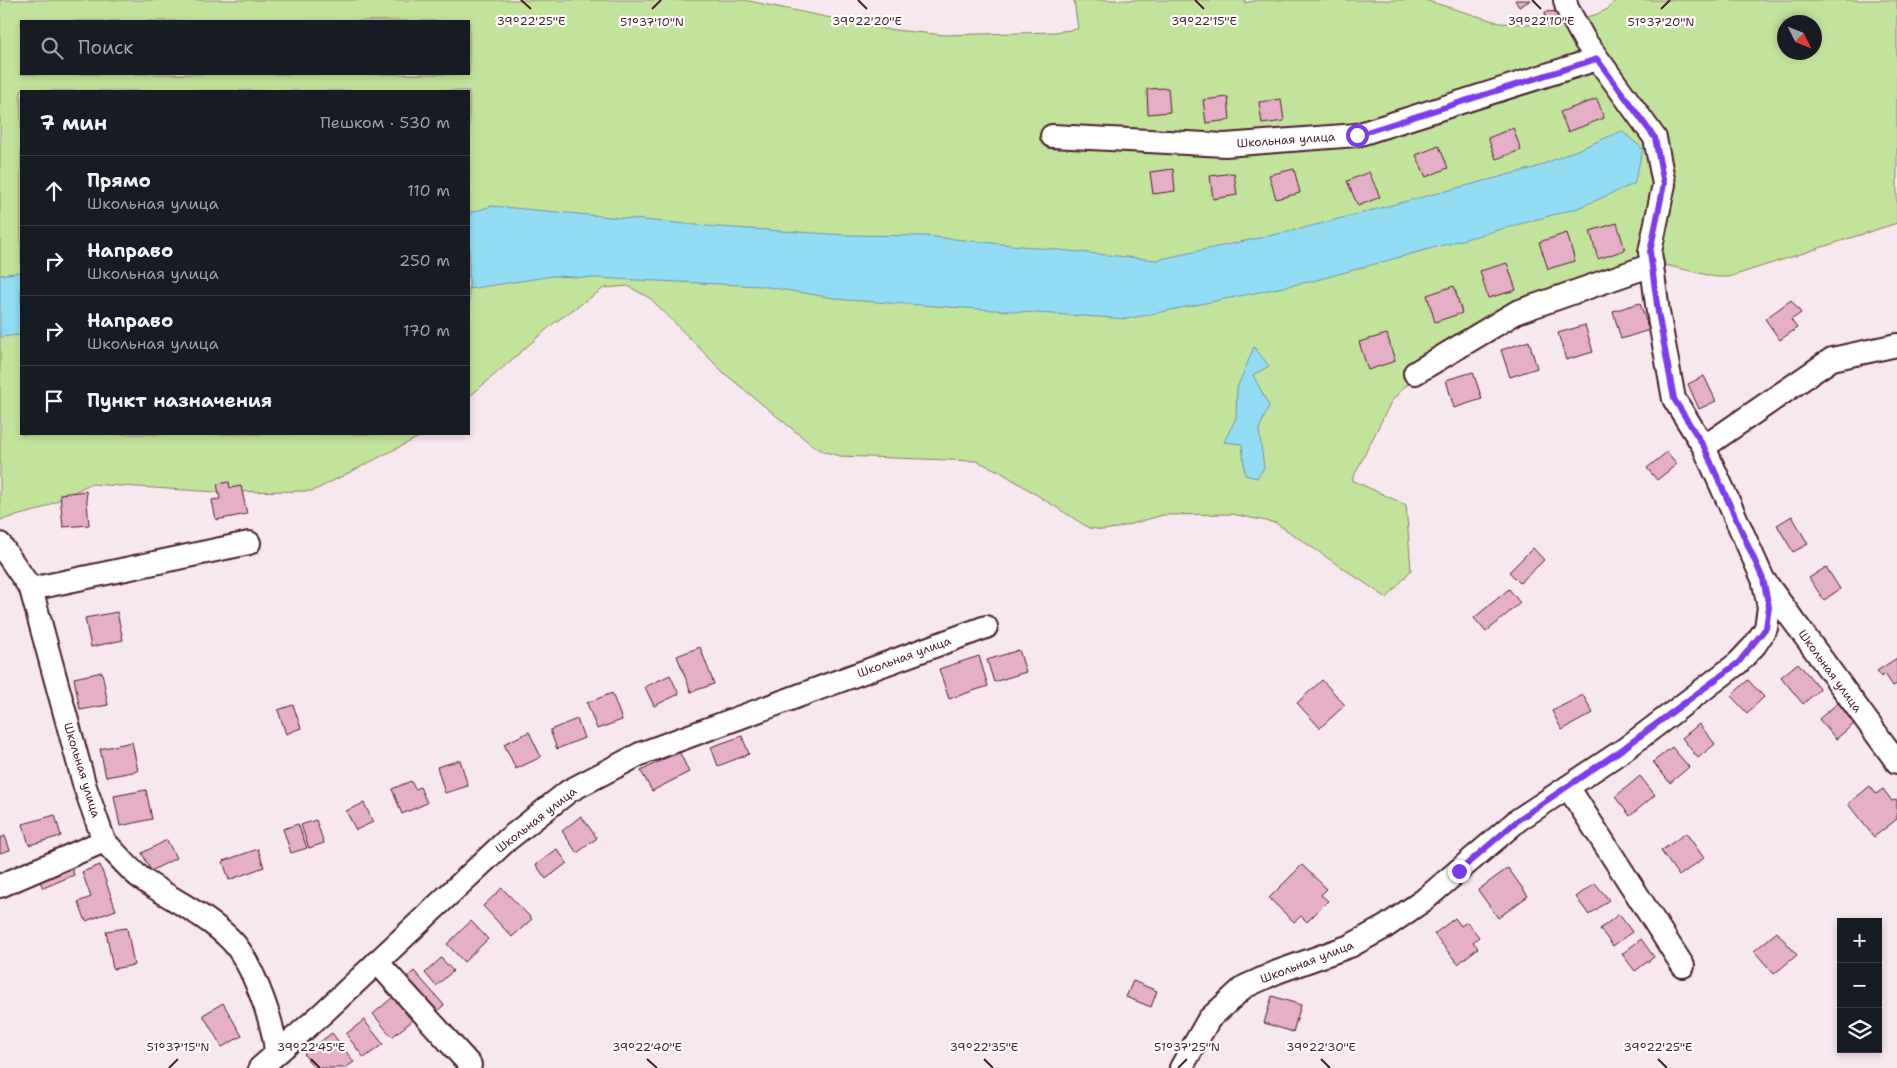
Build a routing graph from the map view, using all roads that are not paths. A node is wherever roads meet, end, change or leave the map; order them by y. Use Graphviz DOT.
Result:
graph roads {
  1 [pos="1565,0"];
  2 [pos="1597,59"];
  3 [pos="1052,136"];
  4 [pos="1652,265"];
  5 [pos="1897,345"];
  6 [pos="1415,373"];
  7 [pos="1704,447"];
  8 [pos="249,543"];
  9 [pos="0,544"];
  10 [pos="1763,579"];
  11 [pos="31,589"];
  12 [pos="986,627"];
  13 [pos="1897,762"];
  14 [pos="1568,787"];
  15 [pos="104,841"];
  16 [pos="0,886"];
  17 [pos="377,962"];
  18 [pos="1683,966"];
  19 [pos="268,1061"];
  20 [pos="470,1065"];
  21 [pos="1181,1068"];
  1 -- 2 [label="street, Школьная улица"];
  2 -- 3 [label="street, Школьная улица"];
  2 -- 4 [label="street, Школьная улица"];
  4 -- 6 [label="street"];
  4 -- 7 [label="street, Школьная улица"];
  5 -- 7 [label="street"];
  7 -- 10 [label="street, Школьная улица"];
  8 -- 11 [label="street"];
  9 -- 11 [label="street, Школьная улица"];
  10 -- 13 [label="street, Школьная улица"];
  10 -- 14 [label="street, Школьная улица"];
  11 -- 15 [label="street, Школьная улица"];
  12 -- 17 [label="street, Школьная улица"];
  14 -- 18 [label="street"];
  14 -- 21 [label="street, Школьная улица"];
  15 -- 16 [label="street"];
  15 -- 19 [label="street"];
  17 -- 19 [label="street, Школьная улица"];
  17 -- 20 [label="street"];
}
